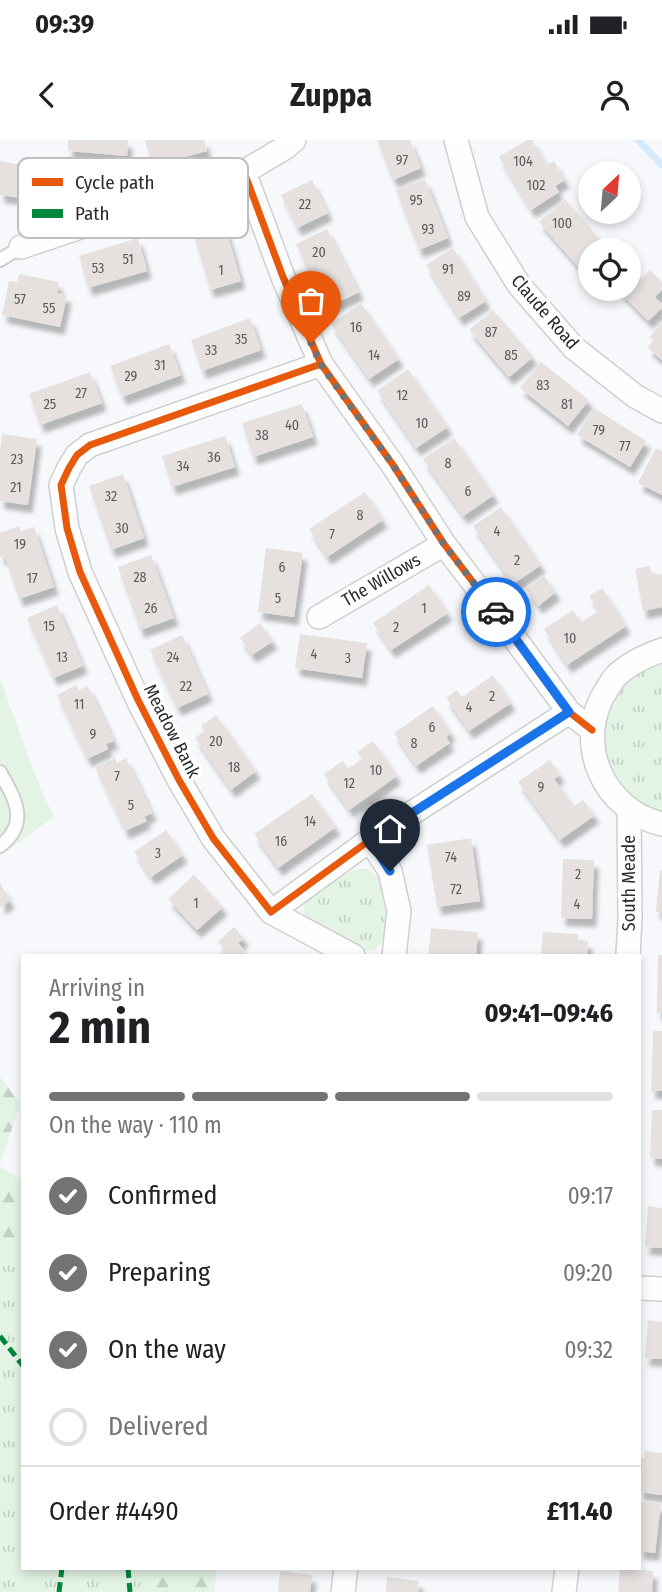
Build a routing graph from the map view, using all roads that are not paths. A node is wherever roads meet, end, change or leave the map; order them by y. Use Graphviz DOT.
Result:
graph roads {
  1 [pos="294,140"];
  2 [pos="456,140"];
  3 [pos="248,170"];
  4 [pos="248,183"];
  5 [pos="48,238"];
  6 [pos="21,247"];
  7 [pos="0,260"];
  8 [pos="321,365"];
  9 [pos="662,411"];
  10 [pos="444,544"];
  11 [pos="319,617"];
  12 [pos="662,650"];
  13 [pos="569,712"];
  14 [pos="592,730"];
  15 [pos="0,772"];
  16 [pos="629,810"];
  17 [pos="662,824"];
  18 [pos="370,840"];
  19 [pos="0,846"];
  20 [pos="271,912"];
  21 [pos="349,954"];
  22 [pos="394,954"];
  23 [pos="628,954"];
  24 [pos="641,1289"];
  25 [pos="662,1289"];
  26 [pos="346,1570"];
  27 [pos="567,1570"];
  28 [pos="343,1592"];
  29 [pos="564,1592"];
  1 -- 3 [label="street"];
  2 -- 9 [label="street, Claude Road"];
  4 -- 8 [label="street"];
  5 -- 6 [label="street"];
  6 -- 7 [label="lane"];
  8 -- 10 [label="street"];
  8 -- 20 [label="street, Meadow Bank"];
  10 -- 11 [label="street, The Willows"];
  10 -- 13 [label="street"];
  12 -- 14 [label="street"];
  13 -- 14 [label="street"];
  13 -- 18 [label="street"];
  14 -- 16 [label="street"];
  15 -- 19 [label="lane"];
  16 -- 17 [label="street"];
  16 -- 23 [label="street, South Meade"];
  18 -- 20 [label="street"];
  18 -- 22 [label="street"];
  20 -- 21 [label="street"];
  24 -- 25 [label="street"];
  26 -- 28 [label="street"];
  27 -- 29 [label="street"];
}
